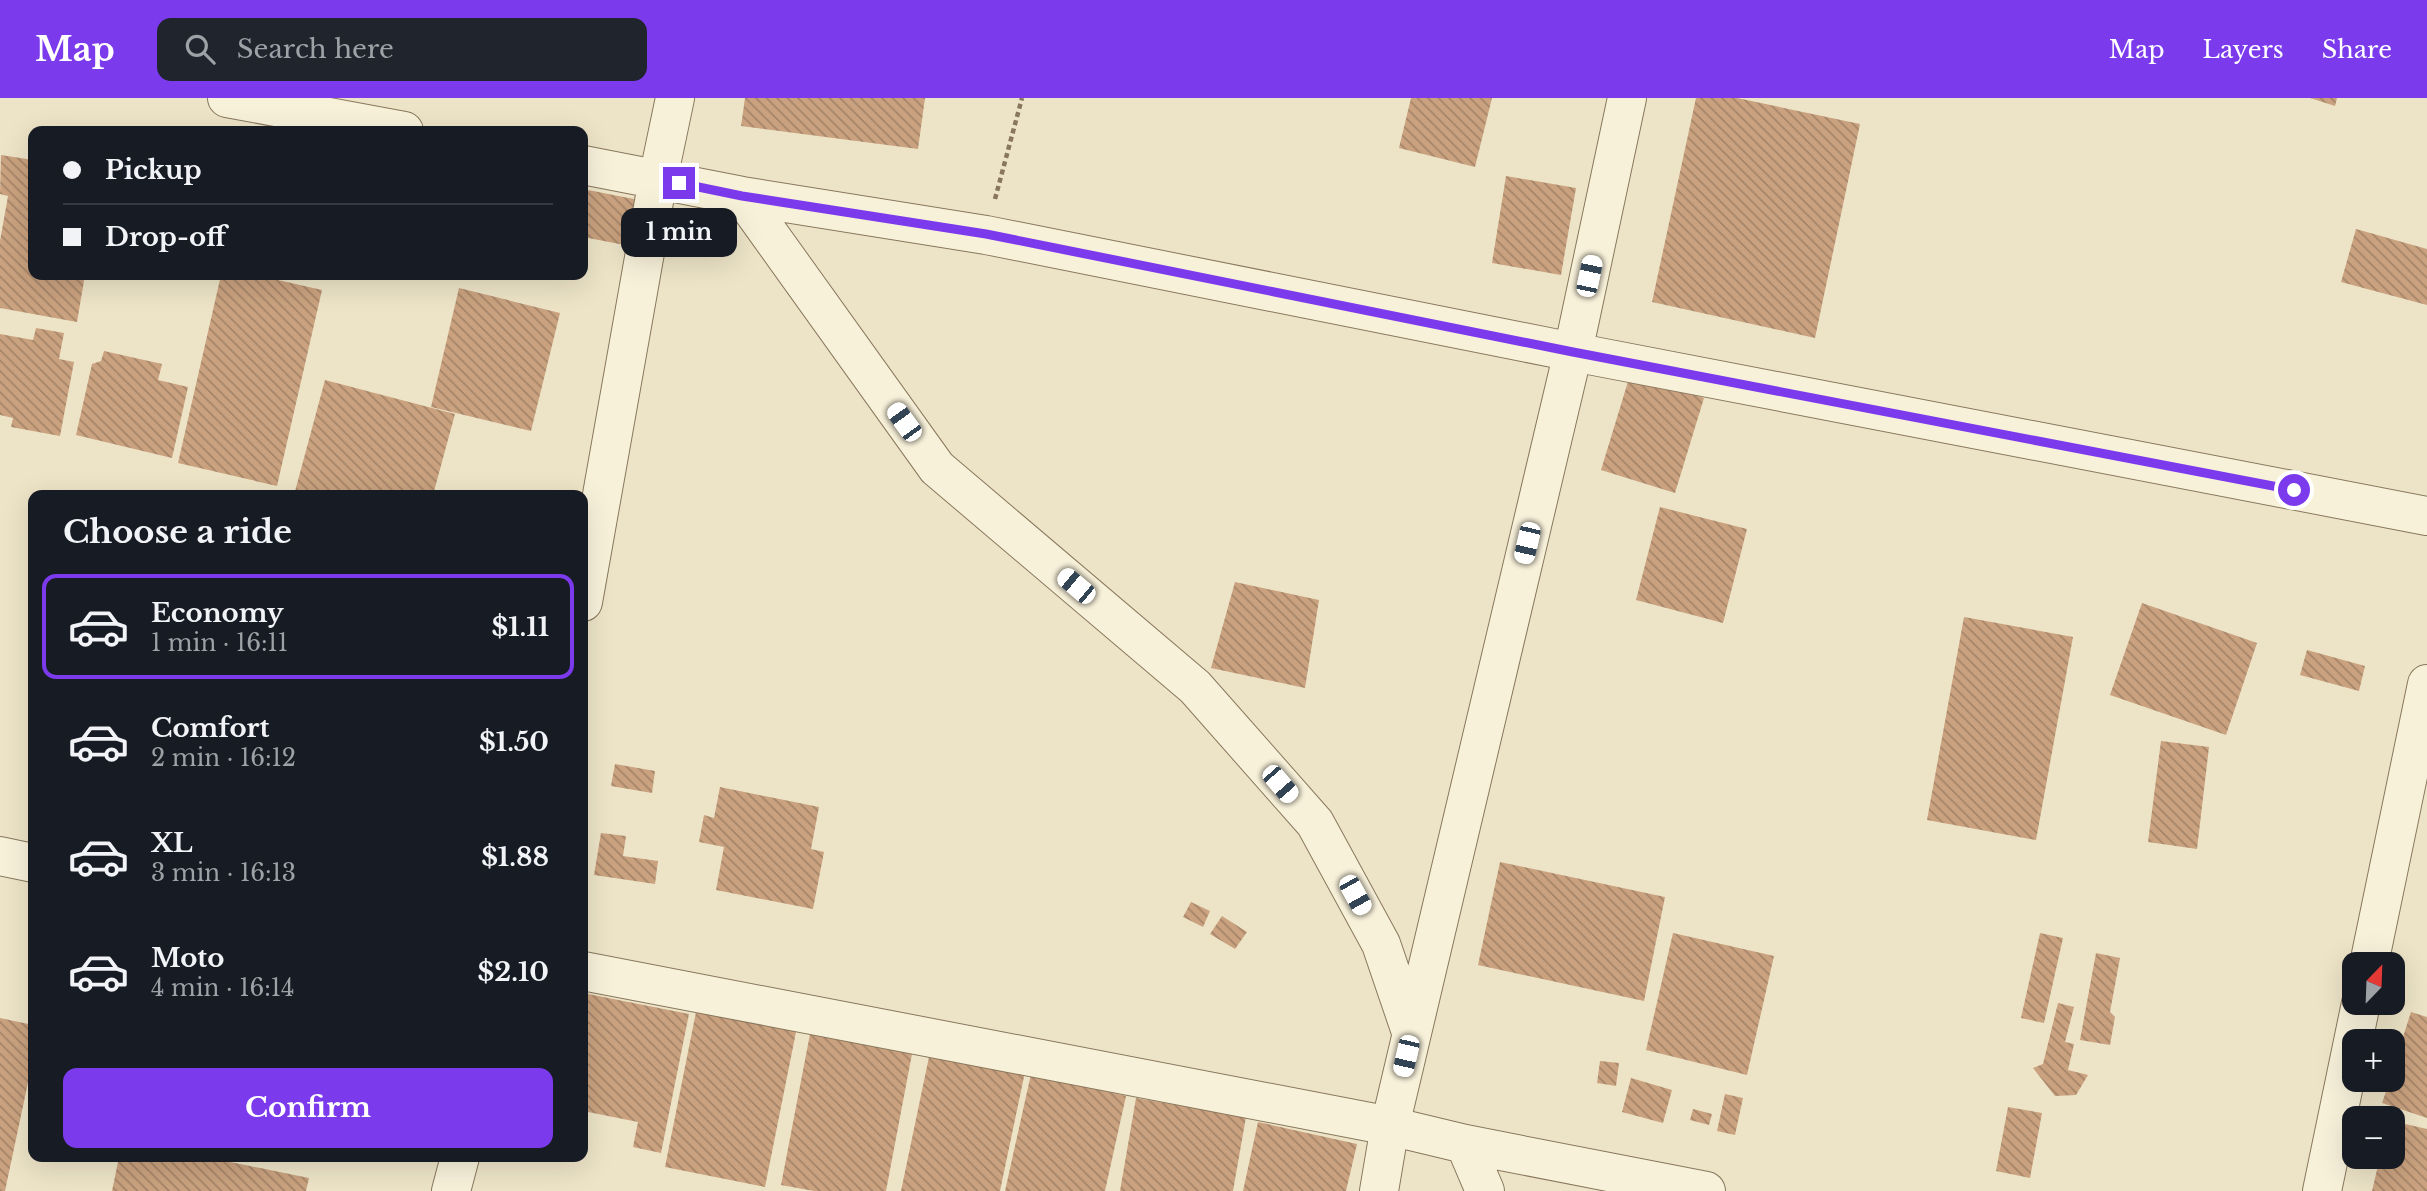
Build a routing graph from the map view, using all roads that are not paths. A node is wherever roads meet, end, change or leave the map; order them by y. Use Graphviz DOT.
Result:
graph roads {
  1 [pos="228,98"];
  2 [pos="675,98"];
  3 [pos="1627,98"];
  4 [pos="377,126"];
  5 [pos="588,166"];
  6 [pos="658,179"];
  7 [pos="742,196"];
  8 [pos="1573,352"];
  9 [pos="2427,516"];
  10 [pos="588,574"];
  11 [pos="2427,684"];
  12 [pos="0,856"];
  13 [pos="28,862"];
  14 [pos="2371,952"];
  15 [pos="588,972"];
  16 [pos="2359,1015"];
  17 [pos="1411,1032"];
  18 [pos="1390,1126"];
  19 [pos="1465,1144"];
  20 [pos="459,1162"];
  21 [pos="451,1191"];
  22 [pos="1379,1191"];
  23 [pos="1485,1191"];
  24 [pos="1706,1191"];
  25 [pos="2322,1191"];
  1 -- 4 [label="street"];
  2 -- 6 [label="street"];
  3 -- 8 [label="street"];
  5 -- 6 [label="street"];
  6 -- 7 [label="street"];
  6 -- 10 [label="street"];
  7 -- 8 [label="street"];
  7 -- 17 [label="street"];
  8 -- 9 [label="street"];
  8 -- 17 [label="street"];
  11 -- 14 [label="street"];
  12 -- 13 [label="street"];
  15 -- 18 [label="street"];
  16 -- 25 [label="street"];
  17 -- 18 [label="street"];
  18 -- 19 [label="street"];
  18 -- 22 [label="street"];
  19 -- 23 [label="street"];
  19 -- 24 [label="street"];
  20 -- 21 [label="street"];
}
